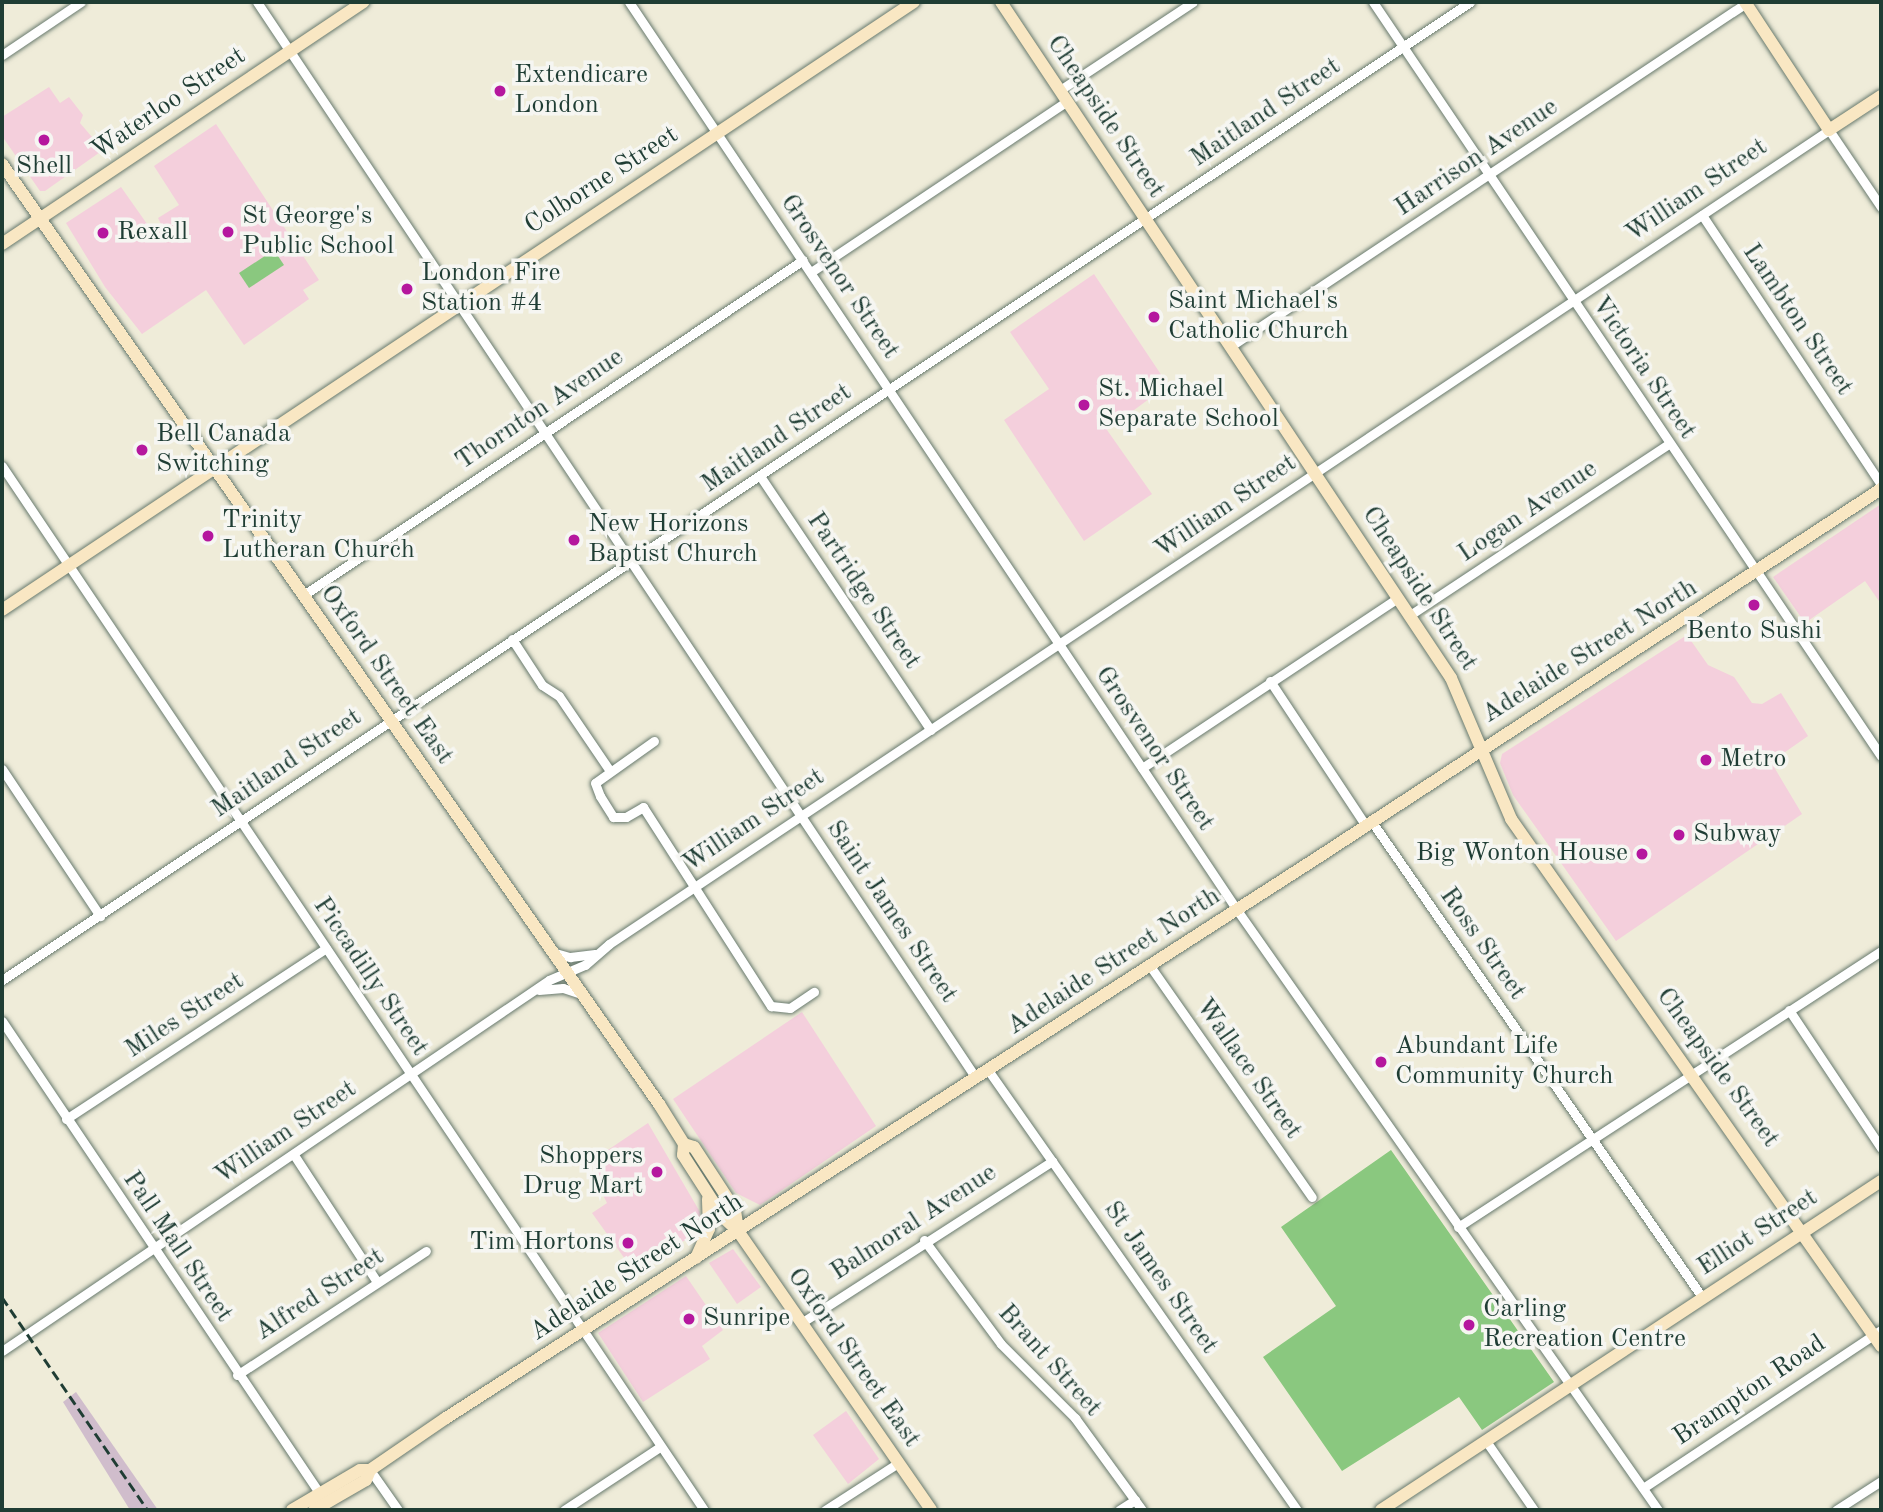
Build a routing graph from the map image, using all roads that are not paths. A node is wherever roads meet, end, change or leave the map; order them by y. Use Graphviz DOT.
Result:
graph roads {
  1 [pos="81,2"];
  2 [pos="257,2"];
  3 [pos="363,2"];
  4 [pos="629,2"];
  5 [pos="914,2"];
  6 [pos="1000,2"];
  7 [pos="1193,2"];
  8 [pos="1373,2"];
  9 [pos="1470,2"];
  10 [pos="1745,2"];
  11 [pos="1403,47"];
  12 [pos="290,50"];
  13 [pos="2,55"];
  14 [pos="1064,96"];
  15 [pos="1881,96"];
  16 [pos="1829,130"];
  17 [pos="717,133"];
  18 [pos="2,164"];
  19 [pos="1490,175"];
  20 [pos="1881,207"];
  21 [pos="1702,215"];
  22 [pos="39,218"];
  23 [pos="1146,218"];
  24 [pos="2,244"];
  25 [pos="803,260"];
  26 [pos="811,272"];
  27 [pos="1574,302"];
  28 [pos="458,304"];
  29 [pos="1231,346"];
  30 [pos="889,389"];
  31 [pos="545,432"];
  32 [pos="1668,444"];
  33 [pos="2,466"];
  34 [pos="213,467"];
  35 [pos="1316,474"];
  36 [pos="760,476"];
  37 [pos="1881,486"];
  38 [pos="632,562"];
  39 [pos="70,564"];
  40 [pos="1757,573"];
  41 [pos="302,596"];
  42 [pos="1398,598"];
  43 [pos="2,610"];
  44 [pos="1410,615"];
  45 [pos="512,639"];
  46 [pos="1060,645"];
  47 [pos="1270,681"];
  48 [pos="389,720"];
  49 [pos="931,730"];
  50 [pos="654,741"];
  51 [pos="1482,748"];
  52 [pos="1881,756"];
  53 [pos="1142,768"];
  54 [pos="2,769"];
  55 [pos="610,771"];
  56 [pos="802,817"];
  57 [pos="241,820"];
  58 [pos="1369,824"];
  59 [pos="695,888"];
  60 [pos="1237,910"];
  61 [pos="100,916"];
  62 [pos="326,948"];
  63 [pos="551,951"];
  64 [pos="1881,951"];
  65 [pos="595,954"];
  66 [pos="1150,966"];
  67 [pos="566,973"];
  68 [pos="2,980"];
  69 [pos="539,990"];
  70 [pos="814,992"];
  71 [pos="581,994"];
  72 [pos="1789,1010"];
  73 [pos="2,1021"];
  74 [pos="988,1070"];
  75 [pos="1693,1073"];
  76 [pos="411,1076"];
  77 [pos="976,1078"];
  78 [pos="66,1119"];
  79 [pos="1591,1139"];
  80 [pos="684,1144"];
  81 [pos="1881,1148"];
  82 [pos="294,1155"];
  83 [pos="1052,1161"];
  84 [pos="1881,1181"];
  85 [pos="707,1193"];
  86 [pos="1312,1197"];
  87 [pos="1458,1227"];
  88 [pos="738,1231"];
  89 [pos="1804,1231"];
  90 [pos="924,1240"];
  91 [pos="153,1250"];
  92 [pos="426,1251"];
  93 [pos="695,1258"];
  94 [pos="377,1282"];
  95 [pos="1702,1297"];
  96 [pos="801,1323"];
  97 [pos="583,1331"];
  98 [pos="1877,1332"];
  99 [pos="1881,1346"];
  100 [pos="2,1351"];
  101 [pos="237,1375"];
  102 [pos="1572,1383"];
  103 [pos="1486,1441"];
  104 [pos="660,1447"];
  105 [pos="898,1463"];
  106 [pos="370,1470"];
  107 [pos="1881,1481"];
  108 [pos="1643,1488"];
  109 [pos="320,1494"];
  110 [pos="1135,1500"];
  111 [pos="292,1510"];
  112 [pos="314,1510"];
  113 [pos="398,1510"];
  114 [pos="564,1510"];
  115 [pos="704,1510"];
  116 [pos="825,1510"];
  117 [pos="931,1510"];
  118 [pos="1119,1510"];
  119 [pos="1142,1510"];
  120 [pos="1297,1510"];
  121 [pos="1381,1510"];
  122 [pos="1534,1510"];
  123 [pos="1658,1510"];
  124 [pos="1836,1510"];
  1 -- 13 [label="street"];
  2 -- 12 [label="street, Saint James Street"];
  3 -- 12 [label="street, Waterloo Street"];
  4 -- 17 [label="street, Grosvenor Street"];
  5 -- 17 [label="street, Colborne Street"];
  6 -- 14 [label="street, Cheapside Street"];
  7 -- 14 [label="street"];
  8 -- 11 [label="street, Victoria Street"];
  9 -- 11 [label="street, Maitland Street"];
  10 -- 16 [label="street"];
  10 -- 19 [label="street, Harrison Avenue"];
  11 -- 19 [label="street, Victoria Street"];
  11 -- 23 [label="street, Maitland Street"];
  12 -- 22 [label="street, Waterloo Street"];
  12 -- 28 [label="street, Saint James Street"];
  14 -- 23 [label="street, Cheapside Street"];
  14 -- 26 [label="street"];
  15 -- 16 [label="street, William Street"];
  16 -- 20 [label="street"];
  16 -- 21 [label="street, William Street"];
  17 -- 25 [label="street, Grosvenor Street"];
  17 -- 28 [label="street, Colborne Street"];
  18 -- 22 [label="street, Oxford Street East"];
  19 -- 27 [label="street, Victoria Street"];
  19 -- 29 [label="street, Harrison Avenue"];
  21 -- 27 [label="street, William Street"];
  21 -- 37 [label="street, Lambton Street"];
  22 -- 24 [label="street, Waterloo Street"];
  22 -- 34 [label="street, Oxford Street East"];
  23 -- 29 [label="street, Cheapside Street"];
  23 -- 30 [label="street, Maitland Street"];
  25 -- 26 [label="street, Grosvenor Street"];
  25 -- 31 [label="street, Thornton Avenue"];
  26 -- 30 [label="street, Grosvenor Street"];
  27 -- 32 [label="street, Victoria Street"];
  27 -- 35 [label="street, William Street"];
  28 -- 31 [label="street, Saint James Street"];
  28 -- 34 [label="street, Colborne Street"];
  29 -- 35 [label="street, Cheapside Street"];
  30 -- 36 [label="street, Maitland Street"];
  30 -- 46 [label="street, Grosvenor Street"];
  31 -- 38 [label="street, Saint James Street"];
  31 -- 41 [label="street, Thornton Avenue"];
  32 -- 40 [label="street, Victoria Street"];
  32 -- 44 [label="street, Logan Avenue"];
  33 -- 39 [label="street, Piccadilly Street"];
  34 -- 39 [label="street, Colborne Street"];
  34 -- 41 [label="street, Oxford Street East"];
  35 -- 42 [label="street, Cheapside Street"];
  35 -- 46 [label="street, William Street"];
  36 -- 38 [label="street, Maitland Street"];
  36 -- 49 [label="street, Partridge Street"];
  37 -- 40 [label="street, Adelaide Street North"];
  38 -- 45 [label="street, Maitland Street"];
  38 -- 56 [label="street, Saint James Street"];
  39 -- 43 [label="street, Colborne Street"];
  39 -- 57 [label="street, Piccadilly Street"];
  40 -- 51 [label="street, Adelaide Street North"];
  40 -- 52 [label="street, Victoria Street"];
  41 -- 48 [label="street, Oxford Street East"];
  42 -- 44 [label="street, Cheapside Street"];
  42 -- 47 [label="street"];
  44 -- 51 [label="street, Cheapside Street"];
  45 -- 48 [label="street, Maitland Street"];
  45 -- 55 [label="street"];
  46 -- 49 [label="street, William Street"];
  46 -- 53 [label="street, Grosvenor Street"];
  47 -- 53 [label="street"];
  47 -- 58 [label="street, Ross Street"];
  48 -- 57 [label="street, Maitland Street"];
  48 -- 63 [label="street, Oxford Street East"];
  49 -- 56 [label="street, William Street"];
  50 -- 55 [label="street"];
  51 -- 58 [label="street, Adelaide Street North"];
  51 -- 75 [label="street, Cheapside Street"];
  53 -- 60 [label="street, Grosvenor Street"];
  54 -- 61 [label="street"];
  55 -- 59 [label="street"];
  56 -- 59 [label="street, William Street"];
  56 -- 77 [label="street, Saint James Street"];
  57 -- 61 [label="street, Maitland Street"];
  57 -- 62 [label="street, Piccadilly Street"];
  58 -- 60 [label="street, Adelaide Street North"];
  58 -- 79 [label="street, Ross Street"];
  59 -- 65 [label="street, William Street"];
  59 -- 70 [label="street"];
  60 -- 66 [label="street, Adelaide Street North"];
  60 -- 87 [label="street, Grosvenor Street"];
  61 -- 68 [label="street, Maitland Street"];
  62 -- 76 [label="street, Piccadilly Street"];
  62 -- 78 [label="street, Miles Street"];
  63 -- 65 [label="street"];
  63 -- 67 [label="street, Oxford Street East"];
  64 -- 72 [label="street"];
  65 -- 67 [label="street, William Street"];
  66 -- 74 [label="street, Adelaide Street North"];
  66 -- 86 [label="street, Wallace Street"];
  67 -- 69 [label="street, William Street"];
  67 -- 71 [label="street, Oxford Street East"];
  69 -- 71 [label="street"];
  69 -- 76 [label="street, William Street"];
  71 -- 80 [label="street, Oxford Street East"];
  72 -- 75 [label="street"];
  72 -- 81 [label="street"];
  73 -- 78 [label="street, Pall Mall Street"];
  74 -- 77 [label="street, Adelaide Street North"];
  74 -- 83 [label="street, St James Street"];
  75 -- 79 [label="street"];
  75 -- 89 [label="street, Cheapside Street"];
  76 -- 82 [label="street, William Street"];
  76 -- 97 [label="street, Piccadilly Street"];
  77 -- 88 [label="street, Adelaide Street North"];
  78 -- 91 [label="street, Pall Mall Street"];
  79 -- 87 [label="street"];
  79 -- 95 [label="street, Ross Street"];
  80 -- 85 [label="street, Oxford Street East"];
  80 -- 88 [label="street, Oxford Street East"];
  82 -- 91 [label="street, William Street"];
  82 -- 94 [label="street"];
  83 -- 90 [label="street, Balmoral Avenue"];
  83 -- 120 [label="street, St James Street"];
  84 -- 89 [label="street, Elliot Street"];
  85 -- 88 [label="street, Oxford Street East"];
  85 -- 93 [label="street"];
  87 -- 102 [label="street, Grosvenor Street"];
  88 -- 93 [label="street, Adelaide Street North"];
  88 -- 96 [label="street, Oxford Street East"];
  89 -- 95 [label="street, Elliot Street"];
  89 -- 98 [label="street, Cheapside Street"];
  90 -- 96 [label="street, Balmoral Avenue"];
  90 -- 110 [label="street, Brant Street"];
  91 -- 100 [label="street, William Street"];
  91 -- 101 [label="street, Pall Mall Street"];
  92 -- 94 [label="street, Alfred Street"];
  93 -- 97 [label="street, Adelaide Street North"];
  94 -- 101 [label="street, Alfred Street"];
  95 -- 102 [label="street, Elliot Street"];
  96 -- 105 [label="street, Oxford Street East"];
  97 -- 104 [label="street, Piccadilly Street"];
  97 -- 106 [label="street, Adelaide Street North"];
  98 -- 99 [label="street, Cheapside Street"];
  98 -- 108 [label="street, Brampton Road"];
  101 -- 109 [label="street, Pall Mall Street"];
  102 -- 103 [label="street, Elliot Street"];
  102 -- 108 [label="street, Grosvenor Street"];
  103 -- 121 [label="street, Elliot Street"];
  103 -- 122 [label="street"];
  104 -- 114 [label="street"];
  104 -- 115 [label="street, Piccadilly Street"];
  105 -- 116 [label="street"];
  105 -- 117 [label="street, Oxford Street East"];
  106 -- 109 [label="street, Adelaide Street North"];
  106 -- 112 [label="street, Adelaide Street North"];
  106 -- 113 [label="street"];
  107 -- 124 [label="street"];
  108 -- 123 [label="street, Grosvenor Street"];
  109 -- 111 [label="street, Adelaide Street North"];
  110 -- 118 [label="street"];
  110 -- 119 [label="street, Brant Street"];
}
